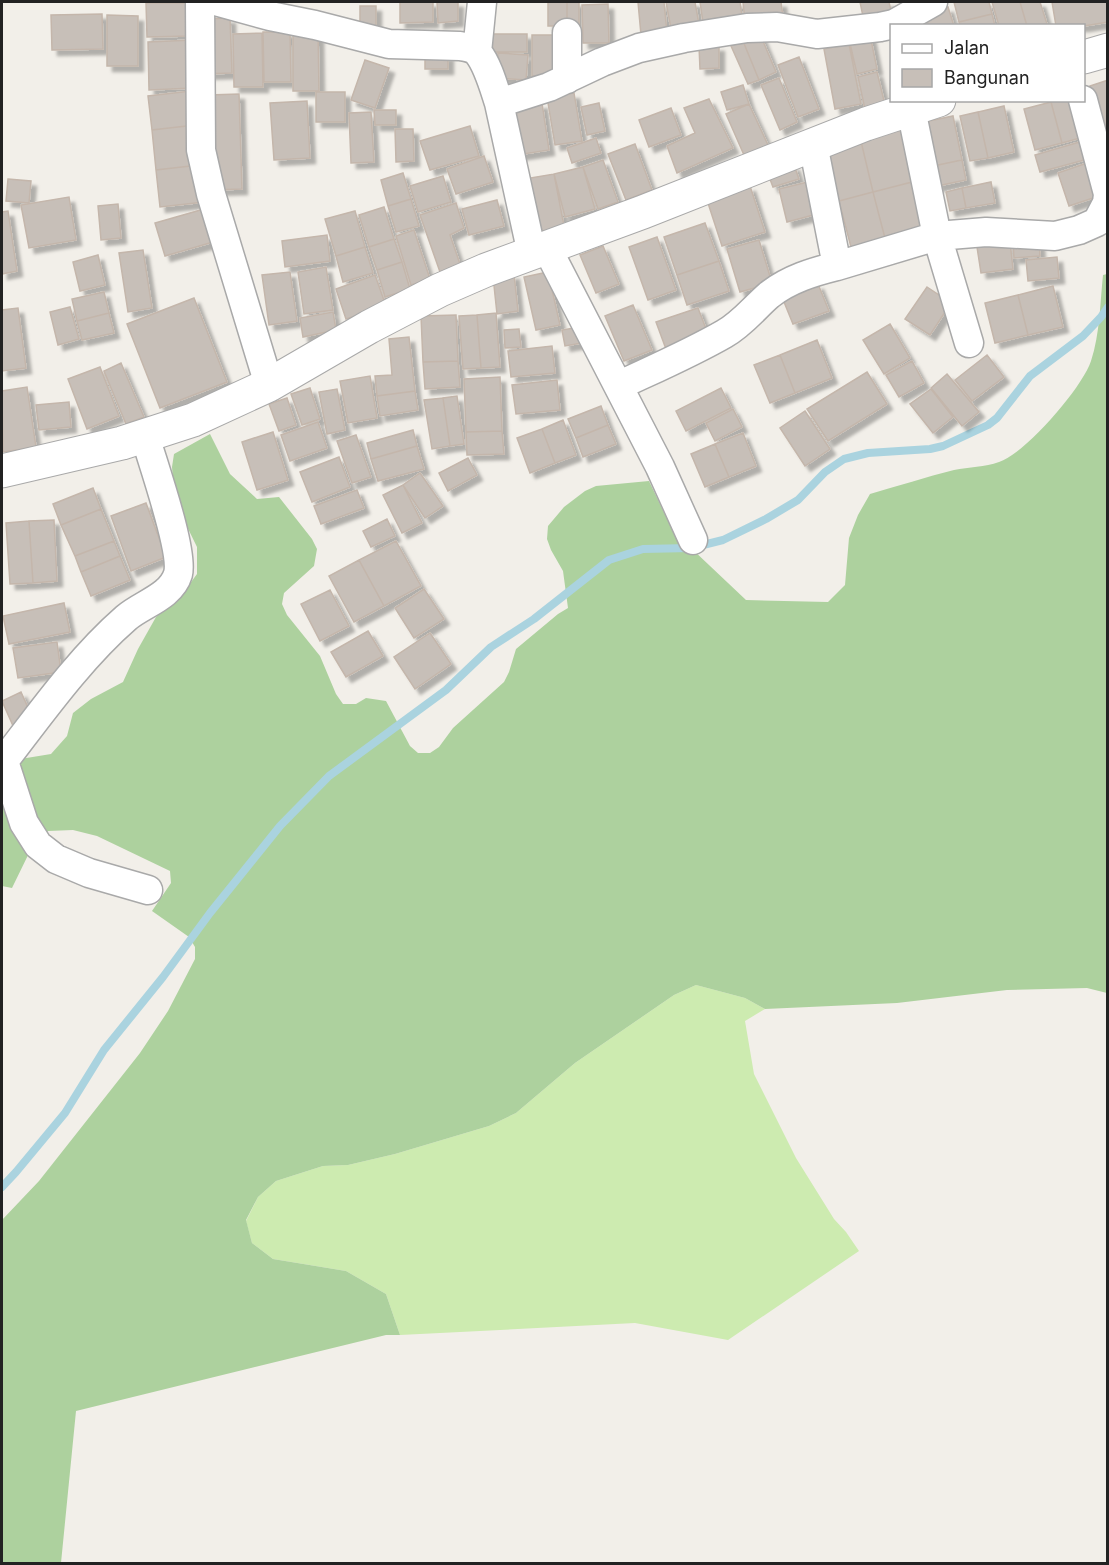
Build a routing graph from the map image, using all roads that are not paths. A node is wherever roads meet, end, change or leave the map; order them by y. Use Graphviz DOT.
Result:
graph roads {
  1 [pos="200,2"];
  2 [pos="219,2"];
  3 [pos="482,2"];
  4 [pos="933,2"];
  5 [pos="894,24"];
  6 [pos="890,25"];
  7 [pos="567,33"];
  8 [pos="1107,50"];
  9 [pos="477,52"];
  10 [pos="1085,56"];
  11 [pos="567,79"];
  12 [pos="1084,102"];
  13 [pos="499,103"];
  14 [pos="925,105"];
  15 [pos="813,144"];
  16 [pos="1107,194"];
  17 [pos="938,236"];
  18 [pos="540,251"];
  19 [pos="837,266"];
  20 [pos="969,343"];
  21 [pos="269,385"];
  22 [pos="620,385"];
  23 [pos="145,436"];
  24 [pos="2,471"];
  25 [pos="693,540"];
  26 [pos="3,758"];
  27 [pos="148,890"];
  1 -- 21 [label="street"];
  2 -- 9 [label="street"];
  3 -- 9 [label="street"];
  4 -- 5 [label="street"];
  6 -- 11 [label="street"];
  7 -- 11 [label="street"];
  8 -- 10 [label="street"];
  9 -- 13 [label="street"];
  11 -- 13 [label="street"];
  12 -- 16 [label="street"];
  13 -- 18 [label="street"];
  14 -- 15 [label="street"];
  14 -- 17 [label="street"];
  15 -- 18 [label="street"];
  15 -- 19 [label="street"];
  16 -- 17 [label="street"];
  17 -- 19 [label="street"];
  17 -- 20 [label="street"];
  18 -- 21 [label="street"];
  18 -- 22 [label="street"];
  19 -- 22 [label="street"];
  21 -- 23 [label="street"];
  22 -- 25 [label="street"];
  23 -- 24 [label="street"];
  23 -- 26 [label="street"];
  26 -- 27 [label="street"];
}
